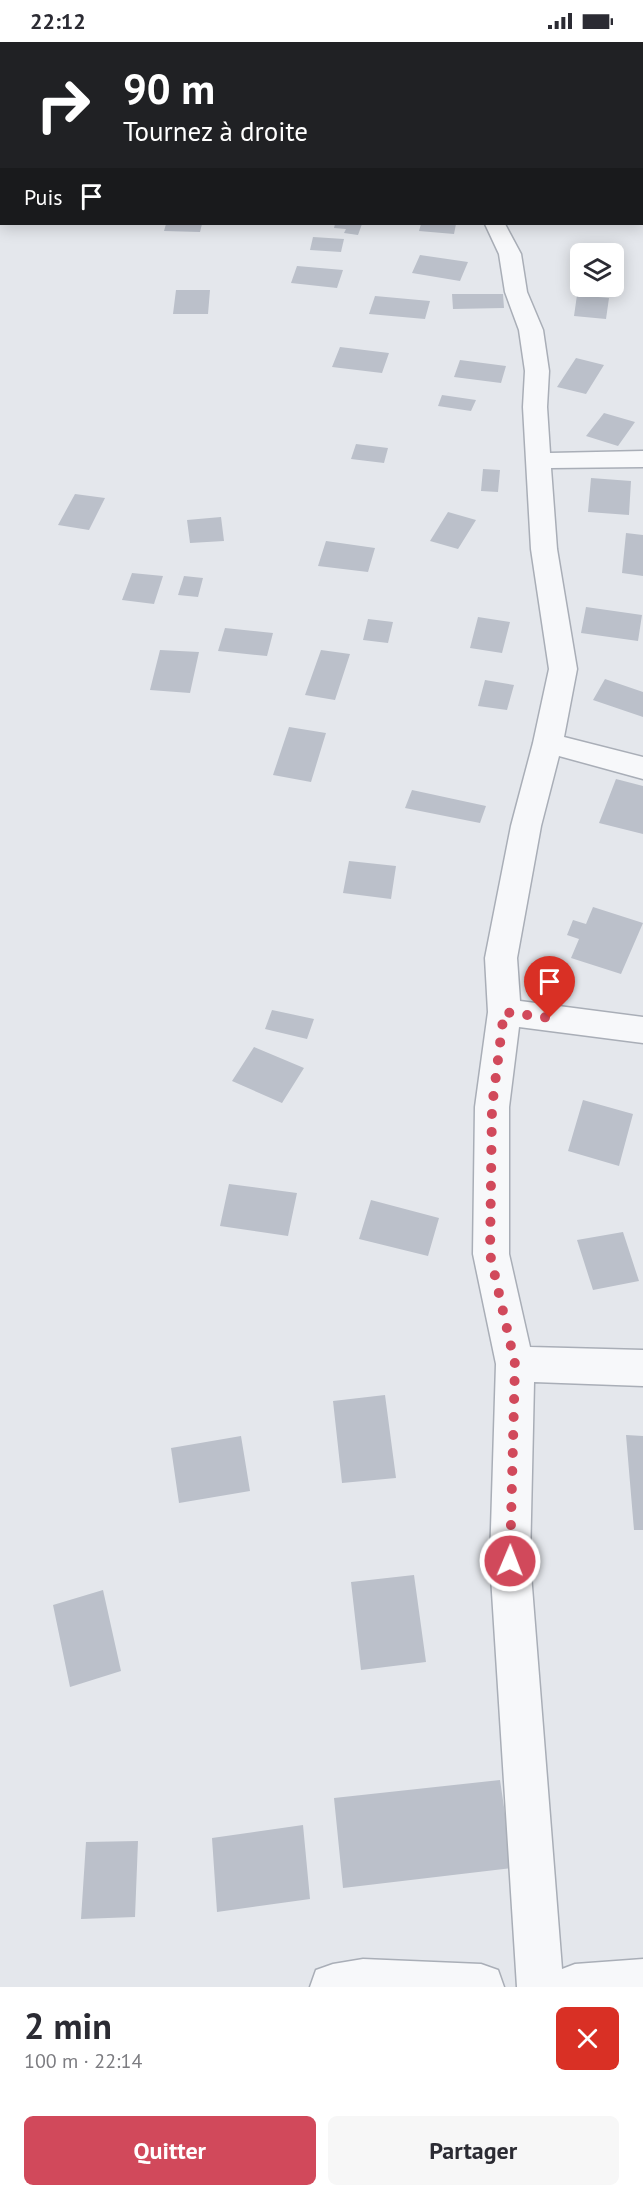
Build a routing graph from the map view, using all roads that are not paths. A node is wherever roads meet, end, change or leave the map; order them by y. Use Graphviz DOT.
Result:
graph roads {
  1 [pos="496,225"];
  2 [pos="643,459"];
  3 [pos="540,461"];
  4 [pos="548,743"];
  5 [pos="643,768"];
  6 [pos="504,1012"];
  7 [pos="643,1030"];
  8 [pos="515,1364"];
  9 [pos="643,1368"];
  10 [pos="643,1982"];
  11 [pos="333,1987"];
  12 [pos="481,1987"];
  13 [pos="540,1987"];
  14 [pos="575,1987"];
  1 -- 3 [label="street"];
  2 -- 3 [label="street"];
  3 -- 4 [label="street"];
  4 -- 5 [label="street"];
  4 -- 6 [label="street"];
  6 -- 7 [label="street"];
  6 -- 8 [label="street"];
  8 -- 9 [label="street"];
  8 -- 13 [label="street"];
  10 -- 14 [label="street"];
  11 -- 12 [label="street"];
}
